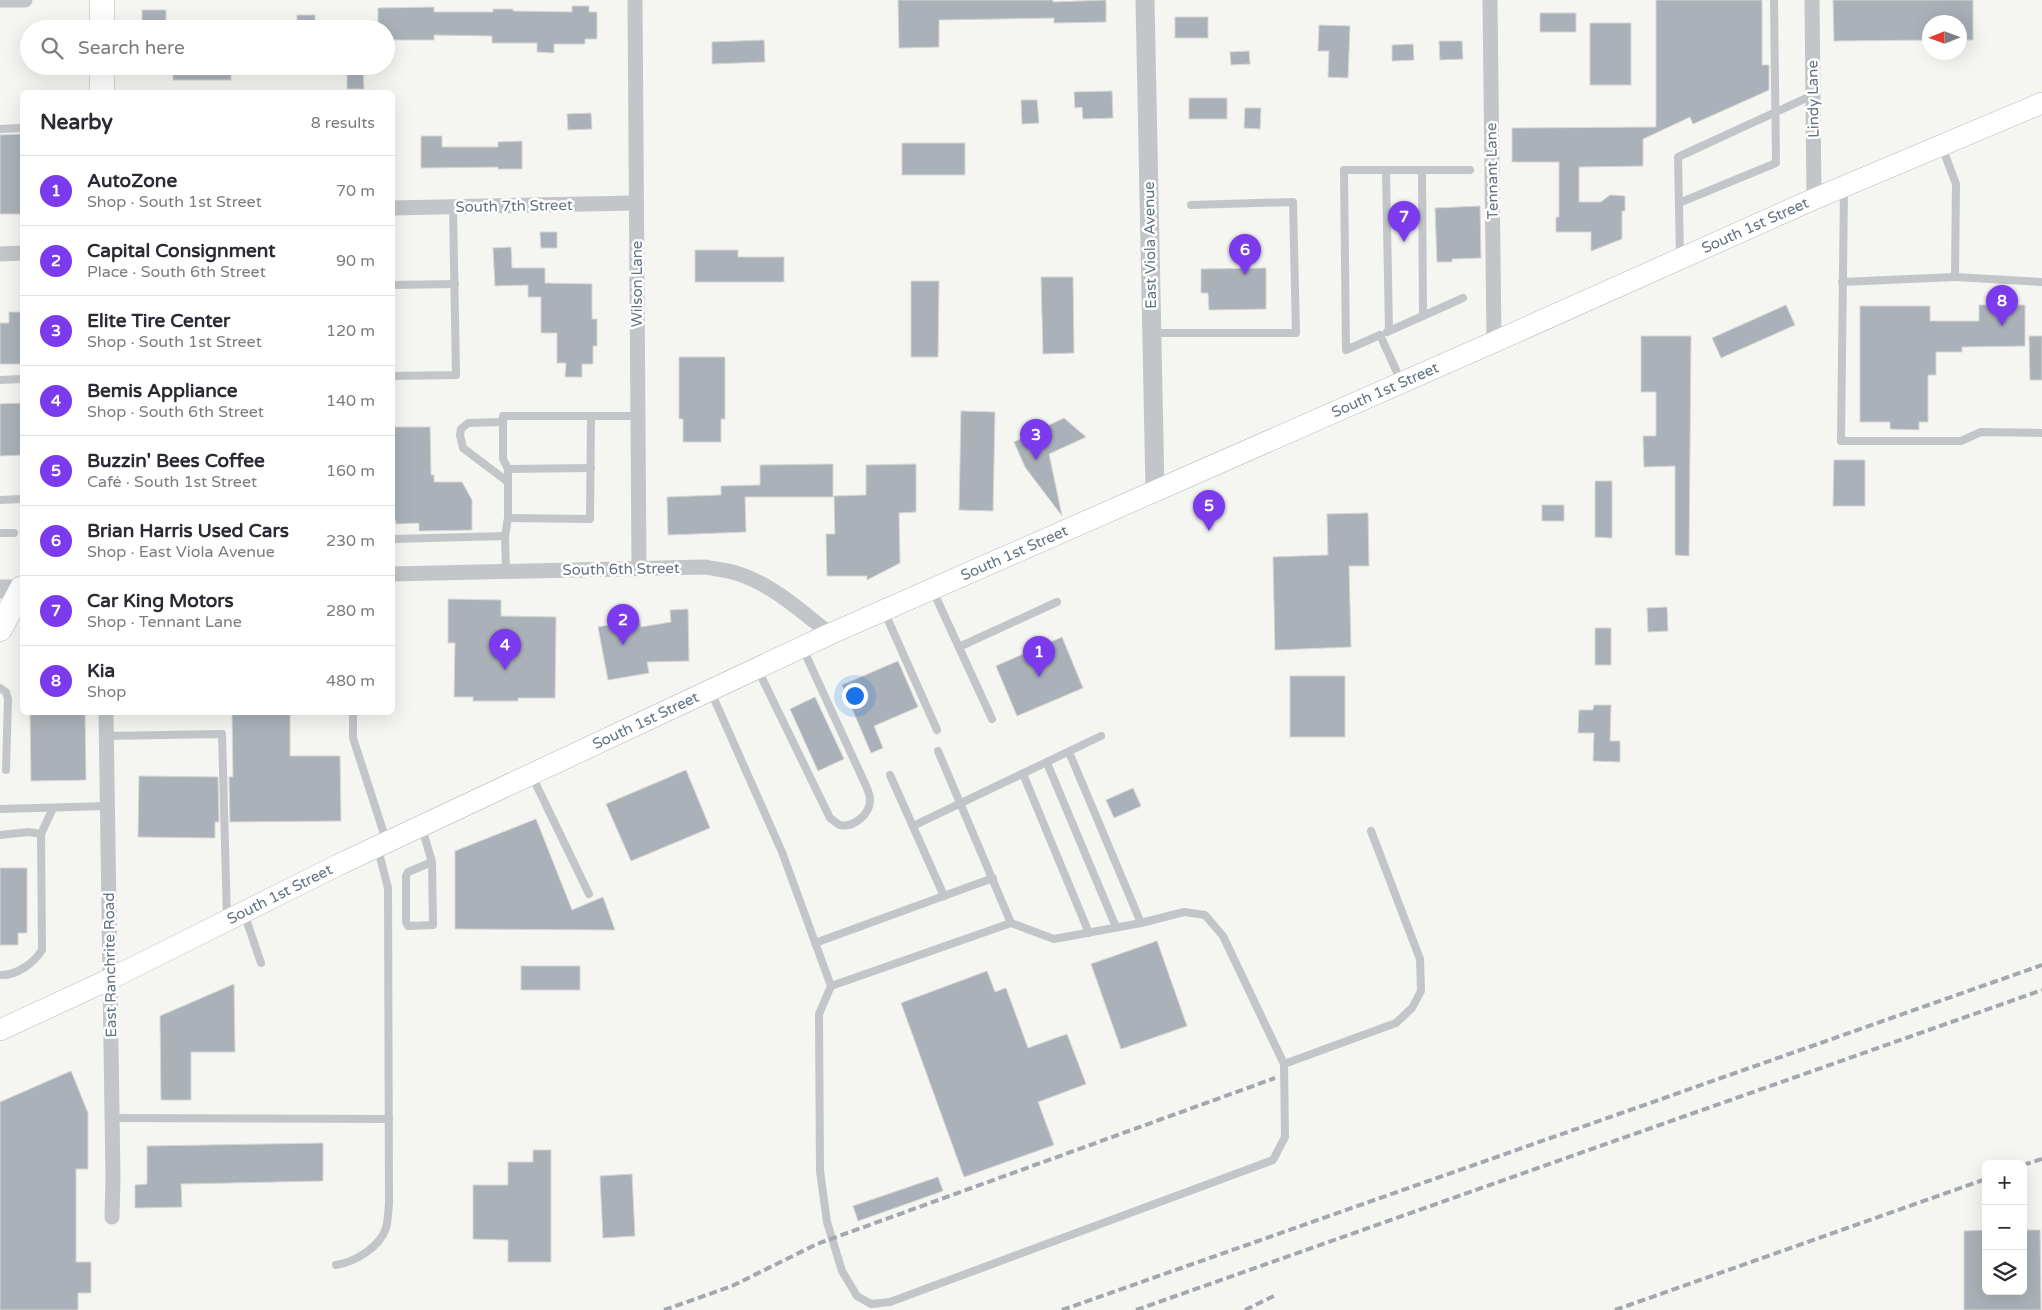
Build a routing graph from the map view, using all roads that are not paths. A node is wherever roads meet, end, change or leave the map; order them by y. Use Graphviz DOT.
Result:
graph roads {
  1 [pos="0,0"];
  2 [pos="25,0"];
  3 [pos="102,0"];
  4 [pos="635,0"];
  5 [pos="1145,0"];
  6 [pos="1490,0"];
  7 [pos="1774,0"];
  8 [pos="1812,0"];
  9 [pos="102,20"];
  10 [pos="102,75"];
  11 [pos="102,90"];
  12 [pos="1813,95"];
  13 [pos="2042,103"];
  14 [pos="1776,112"];
  15 [pos="20,128"];
  16 [pos="0,129"];
  17 [pos="1941,145"];
  18 [pos="1386,170"];
  19 [pos="1422,170"];
  20 [pos="1470,170"];
  21 [pos="1844,186"];
  22 [pos="1814,199"];
  23 [pos="636,203"];
  24 [pos="1679,203"];
  25 [pos="1191,204"];
  26 [pos="453,207"];
  27 [pos="395,208"];
  28 [pos="20,253"];
  29 [pos="0,254"];
  30 [pos="1680,259"];
  31 [pos="1955,277"];
  32 [pos="1842,282"];
  33 [pos="2042,282"];
  34 [pos="455,284"];
  35 [pos="395,285"];
  36 [pos="1463,298"];
  37 [pos="1423,316"];
  38 [pos="1389,331"];
  39 [pos="1152,334"];
  40 [pos="1380,334"];
  41 [pos="1494,342"];
  42 [pos="395,376"];
  43 [pos="20,379"];
  44 [pos="0,380"];
  45 [pos="1402,382"];
  46 [pos="591,416"];
  47 [pos="638,416"];
  48 [pos="503,422"];
  49 [pos="2042,433"];
  50 [pos="590,468"];
  51 [pos="508,469"];
  52 [pos="508,482"];
  53 [pos="1155,490"];
  54 [pos="20,499"];
  55 [pos="0,500"];
  56 [pos="508,518"];
  57 [pos="0,533"];
  58 [pos="14,533"];
  59 [pos="505,536"];
  60 [pos="395,539"];
  61 [pos="639,568"];
  62 [pos="506,572"];
  63 [pos="395,574"];
  64 [pos="17,589"];
  65 [pos="932,589"];
  66 [pos="1057,602"];
  67 [pos="883,610"];
  68 [pos="0,629"];
  69 [pos="830,634"];
  70 [pos="802,647"];
  71 [pos="959,647"];
  72 [pos="757,668"];
  73 [pos="0,688"];
  74 [pos="710,691"];
  75 [pos="106,715"];
  76 [pos="352,715"];
  77 [pos="992,718"];
  78 [pos="937,730"];
  79 [pos="107,736"];
  80 [pos="1101,736"];
  81 [pos="938,751"];
  82 [pos="1068,752"];
  83 [pos="1047,763"];
  84 [pos="6,770"];
  85 [pos="531,774"];
  86 [pos="1023,774"];
  87 [pos="890,775"];
  88 [pos="961,804"];
  89 [pos="108,806"];
  90 [pos="53,808"];
  91 [pos="0,810"];
  92 [pos="421,826"];
  93 [pos="913,826"];
  94 [pos="1371,831"];
  95 [pos="41,834"];
  96 [pos="0,835"];
  97 [pos="382,844"];
  98 [pos="432,862"];
  99 [pos="993,878"];
  100 [pos="589,894"];
  101 [pos="944,896"];
  102 [pos="235,917"];
  103 [pos="1011,923"];
  104 [pos="1141,923"];
  105 [pos="1116,927"];
  106 [pos="1089,933"];
  107 [pos="815,943"];
  108 [pos="261,963"];
  109 [pos="0,975"];
  110 [pos="110,979"];
  111 [pos="831,986"];
  112 [pos="0,1030"];
  113 [pos="1284,1064"];
  114 [pos="112,1118"];
  115 [pos="389,1119"];
  116 [pos="112,1218"];
  117 [pos="336,1265"];
  1 -- 2 [label="street"];
  3 -- 9 [label="main road"];
  4 -- 23 [label="street, Wilson Lane"];
  5 -- 39 [label="street, East Viola Avenue"];
  6 -- 41 [label="street, Tennant Lane"];
  7 -- 14 [label="lane"];
  8 -- 12 [label="street, Lindy Lane"];
  10 -- 11 [label="main road"];
  12 -- 14 [label="lane"];
  12 -- 22 [label="street, Lindy Lane"];
  13 -- 17 [label="main road, South 1st Street"];
  14 -- 24 [label="lane"];
  14 -- 24 [label="lane"];
  15 -- 16 [label="lane"];
  17 -- 21 [label="main road, South 1st Street"];
  17 -- 31 [label="lane"];
  18 -- 19 [label="lane"];
  18 -- 38 [label="lane"];
  18 -- 40 [label="lane"];
  19 -- 20 [label="lane"];
  19 -- 37 [label="lane"];
  21 -- 22 [label="main road, South 1st Street"];
  21 -- 32 [label="lane"];
  22 -- 30 [label="main road, South 1st Street"];
  23 -- 26 [label="street, South 7th Street"];
  23 -- 47 [label="street, Wilson Lane"];
  24 -- 30 [label="lane"];
  25 -- 39 [label="lane"];
  26 -- 27 [label="street, South 7th Street"];
  26 -- 34 [label="lane"];
  28 -- 29 [label="street"];
  30 -- 41 [label="main road, South 1st Street"];
  31 -- 32 [label="lane"];
  31 -- 33 [label="lane"];
  32 -- 49 [label="lane"];
  34 -- 35 [label="lane"];
  34 -- 42 [label="lane"];
  36 -- 37 [label="lane"];
  37 -- 38 [label="lane"];
  38 -- 40 [label="lane"];
  39 -- 53 [label="street, East Viola Avenue"];
  40 -- 45 [label="lane"];
  41 -- 45 [label="main road, South 1st Street"];
  43 -- 44 [label="lane"];
  45 -- 53 [label="main road, South 1st Street"];
  46 -- 47 [label="lane"];
  46 -- 48 [label="lane"];
  46 -- 50 [label="lane"];
  47 -- 61 [label="street, Wilson Lane"];
  48 -- 51 [label="lane"];
  48 -- 52 [label="lane"];
  50 -- 51 [label="lane"];
  50 -- 56 [label="lane"];
  51 -- 52 [label="lane"];
  52 -- 56 [label="lane"];
  53 -- 65 [label="main road, South 1st Street"];
  54 -- 55 [label="lane"];
  56 -- 59 [label="lane"];
  57 -- 58 [label="lane"];
  59 -- 60 [label="lane"];
  59 -- 62 [label="lane"];
  61 -- 62 [label="street, South 6th Street"];
  61 -- 69 [label="street, South 6th Street"];
  62 -- 63 [label="street, South 6th Street"];
  64 -- 68 [label="main road"];
  65 -- 67 [label="main road, South 1st Street"];
  65 -- 71 [label="lane"];
  66 -- 71 [label="lane"];
  67 -- 69 [label="main road, South 1st Street"];
  67 -- 78 [label="lane"];
  69 -- 70 [label="main road, South 1st Street"];
  70 -- 72 [label="main road, South 1st Street"];
  70 -- 72 [label="lane"];
  71 -- 77 [label="lane"];
  72 -- 74 [label="main road, South 1st Street"];
  73 -- 84 [label="lane"];
  74 -- 85 [label="main road, South 1st Street"];
  74 -- 107 [label="lane"];
  75 -- 79 [label="street, East Ranchrite Road"];
  76 -- 97 [label="lane"];
  79 -- 89 [label="street, East Ranchrite Road"];
  79 -- 102 [label="lane"];
  80 -- 82 [label="lane"];
  81 -- 88 [label="lane"];
  82 -- 83 [label="lane"];
  82 -- 104 [label="lane"];
  83 -- 86 [label="lane"];
  83 -- 105 [label="lane"];
  85 -- 92 [label="main road, South 1st Street"];
  85 -- 100 [label="lane"];
  86 -- 88 [label="lane"];
  86 -- 106 [label="lane"];
  87 -- 93 [label="lane"];
  88 -- 93 [label="lane"];
  88 -- 99 [label="lane"];
  89 -- 90 [label="lane"];
  89 -- 110 [label="street, East Ranchrite Road"];
  90 -- 91 [label="lane"];
  90 -- 95 [label="lane"];
  92 -- 97 [label="main road, South 1st Street"];
  92 -- 98 [label="lane"];
  93 -- 101 [label="lane"];
  94 -- 113 [label="lane"];
  95 -- 96 [label="lane"];
  95 -- 109 [label="lane"];
  97 -- 102 [label="main road, South 1st Street"];
  97 -- 115 [label="lane"];
  98 -- 98 [label="lane"];
  99 -- 101 [label="lane"];
  99 -- 103 [label="lane"];
  101 -- 107 [label="lane"];
  102 -- 108 [label="lane"];
  102 -- 110 [label="main road, South 1st Street"];
  103 -- 106 [label="lane"];
  103 -- 111 [label="lane"];
  104 -- 105 [label="lane"];
  104 -- 113 [label="lane"];
  105 -- 106 [label="lane"];
  107 -- 111 [label="lane"];
  110 -- 112 [label="main road, South 1st Street"];
  110 -- 114 [label="street, East Ranchrite Road"];
  111 -- 113 [label="lane"];
  114 -- 115 [label="lane"];
  114 -- 116 [label="street, East Ranchrite Road"];
  115 -- 117 [label="lane"];
}
